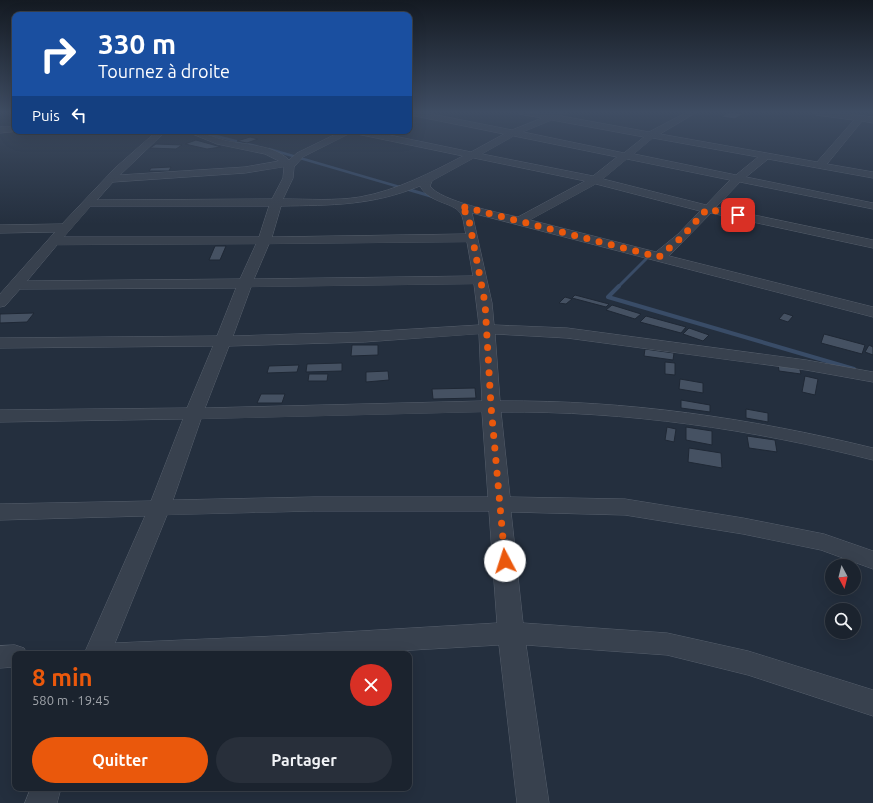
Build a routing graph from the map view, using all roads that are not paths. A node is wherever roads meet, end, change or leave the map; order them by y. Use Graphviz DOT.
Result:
graph roads {
  1 [pos="140,149"];
  2 [pos="252,149"];
  3 [pos="311,149"];
  4 [pos="446,149"];
  5 [pos="482,149"];
  6 [pos="598,149"];
  7 [pos="634,149"];
  8 [pos="730,149"];
  9 [pos="835,149"];
  10 [pos="472,155"];
  11 [pos="627,155"];
  12 [pos="766,156"];
  13 [pos="288,165"];
  14 [pos="820,165"];
  15 [pos="873,175"];
  16 [pos="110,179"];
  17 [pos="737,179"];
  18 [pos="595,180"];
  19 [pos="423,193"];
  20 [pos="360,200"];
  21 [pos="276,202"];
  22 [pos="88,203"];
  23 [pos="460,206"];
  24 [pos="873,206"];
  25 [pos="707,209"];
  26 [pos="520,221"];
  27 [pos="66,228"];
  28 [pos="0,229"];
  29 [pos="472,238"];
  30 [pos="54,241"];
  31 [pos="264,241"];
  32 [pos="873,244"];
  33 [pos="659,257"];
  34 [pos="480,280"];
  35 [pos="245,284"];
  36 [pos="16,285"];
  37 [pos="0,303"];
  38 [pos="873,312"];
  39 [pos="486,329"];
  40 [pos="222,341"];
  41 [pos="0,343"];
  42 [pos="873,377"];
  43 [pos="491,406"];
  44 [pos="194,414"];
  45 [pos="0,416"];
  46 [pos="873,454"];
  47 [pos="500,504"];
  48 [pos="159,509"];
  49 [pos="0,512"];
  50 [pos="873,560"];
  51 [pos="511,632"];
  52 [pos="98,651"];
  53 [pos="183,651"];
  54 [pos="0,656"];
  55 [pos="12,656"];
  56 [pos="873,703"];
  57 [pos="45,791"];
  58 [pos="41,803"];
  59 [pos="533,803"];
  1 -- 16 [label="street"];
  2 -- 13 [label="street"];
  3 -- 13 [label="street"];
  4 -- 10 [label="street"];
  5 -- 10 [label="street"];
  6 -- 11 [label="street"];
  7 -- 11 [label="street"];
  8 -- 12 [label="street"];
  9 -- 14 [label="street"];
  10 -- 18 [label="street"];
  10 -- 19 [label="street"];
  11 -- 17 [label="street"];
  11 -- 18 [label="street"];
  12 -- 14 [label="street"];
  12 -- 17 [label="street"];
  13 -- 16 [label="street"];
  13 -- 21 [label="street"];
  14 -- 15 [label="street"];
  16 -- 22 [label="street"];
  17 -- 24 [label="street"];
  17 -- 25 [label="street"];
  18 -- 25 [label="street"];
  18 -- 26 [label="street"];
  19 -- 20 [label="street"];
  19 -- 20 [label="street"];
  19 -- 23 [label="street"];
  20 -- 21 [label="street"];
  21 -- 22 [label="street"];
  21 -- 31 [label="street"];
  22 -- 27 [label="street"];
  23 -- 26 [label="street"];
  23 -- 29 [label="street"];
  25 -- 32 [label="street"];
  25 -- 33 [label="street"];
  26 -- 33 [label="street"];
  27 -- 28 [label="street"];
  27 -- 30 [label="street"];
  29 -- 31 [label="street"];
  29 -- 34 [label="street"];
  30 -- 31 [label="street"];
  30 -- 36 [label="street"];
  31 -- 35 [label="street"];
  33 -- 38 [label="street"];
  34 -- 35 [label="street"];
  34 -- 39 [label="street"];
  35 -- 36 [label="street"];
  35 -- 40 [label="street"];
  36 -- 37 [label="street"];
  39 -- 40 [label="street"];
  39 -- 42 [label="street"];
  39 -- 43 [label="street"];
  40 -- 41 [label="street"];
  40 -- 44 [label="street"];
  43 -- 44 [label="street"];
  43 -- 46 [label="street"];
  43 -- 47 [label="street"];
  44 -- 45 [label="street"];
  44 -- 48 [label="street"];
  47 -- 48 [label="street"];
  47 -- 50 [label="street"];
  47 -- 51 [label="street"];
  48 -- 49 [label="street"];
  48 -- 52 [label="street"];
  51 -- 53 [label="street"];
  51 -- 56 [label="street"];
  51 -- 59 [label="street"];
  54 -- 55 [label="street"];
  57 -- 58 [label="street"];
}
